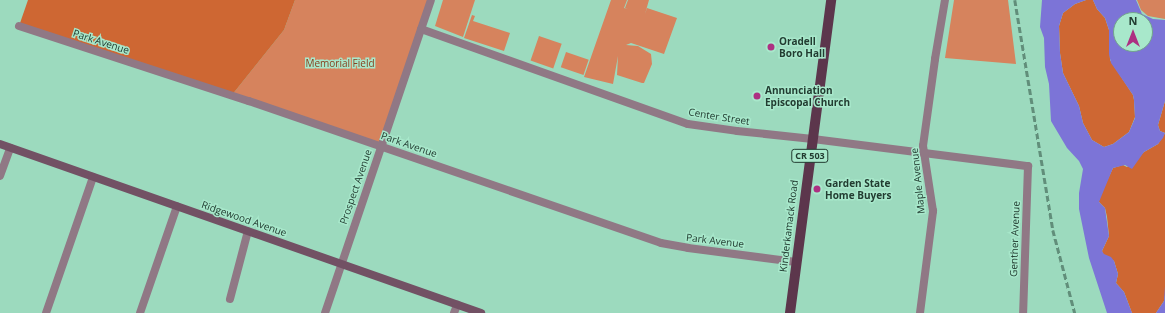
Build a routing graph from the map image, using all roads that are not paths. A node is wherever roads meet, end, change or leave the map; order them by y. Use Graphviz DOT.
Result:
graph roads {
  1 [pos="431,0"];
  2 [pos="831,0"];
  3 [pos="945,0"];
  4 [pos="19,26"];
  5 [pos="421,29"];
  6 [pos="813,139"];
  7 [pos="0,144"];
  8 [pos="381,146"];
  9 [pos="10,148"];
  10 [pos="924,153"];
  11 [pos="1028,166"];
  12 [pos="0,176"];
  13 [pos="93,177"];
  14 [pos="177,206"];
  15 [pos="248,231"];
  16 [pos="796,262"];
  17 [pos="341,264"];
  18 [pos="230,298"];
  19 [pos="455,309"];
  20 [pos="46,313"];
  21 [pos="140,313"];
  22 [pos="325,313"];
  23 [pos="481,313"];
  24 [pos="790,313"];
  25 [pos="920,313"];
  26 [pos="1023,313"];
  1 -- 5 [label="street, Prospect Avenue"];
  2 -- 6 [label="main road, Kinderkamack Road / CR 503"];
  3 -- 10 [label="street, Maple Avenue"];
  4 -- 8 [label="street, Park Avenue"];
  5 -- 6 [label="street, Center Street"];
  5 -- 8 [label="street, Prospect Avenue"];
  6 -- 10 [label="street, Center Street"];
  6 -- 16 [label="main road, Kinderkamack Road / CR 503"];
  7 -- 9 [label="street, Ridgewood Avenue"];
  8 -- 16 [label="street, Park Avenue"];
  8 -- 17 [label="street, Prospect Avenue"];
  9 -- 12 [label="street"];
  9 -- 13 [label="street, Ridgewood Avenue"];
  10 -- 11 [label="street, Center Street"];
  10 -- 25 [label="street, Maple Avenue"];
  11 -- 26 [label="street, Genther Avenue"];
  13 -- 14 [label="street, Ridgewood Avenue"];
  13 -- 20 [label="street"];
  14 -- 15 [label="street, Ridgewood Avenue"];
  14 -- 21 [label="street"];
  15 -- 17 [label="street, Ridgewood Avenue"];
  15 -- 18 [label="street"];
  16 -- 24 [label="main road, Kinderkamack Road / CR 503"];
  17 -- 19 [label="street, Ridgewood Avenue"];
  17 -- 22 [label="street, Prospect Avenue"];
  19 -- 23 [label="street, Ridgewood Avenue"];
}
